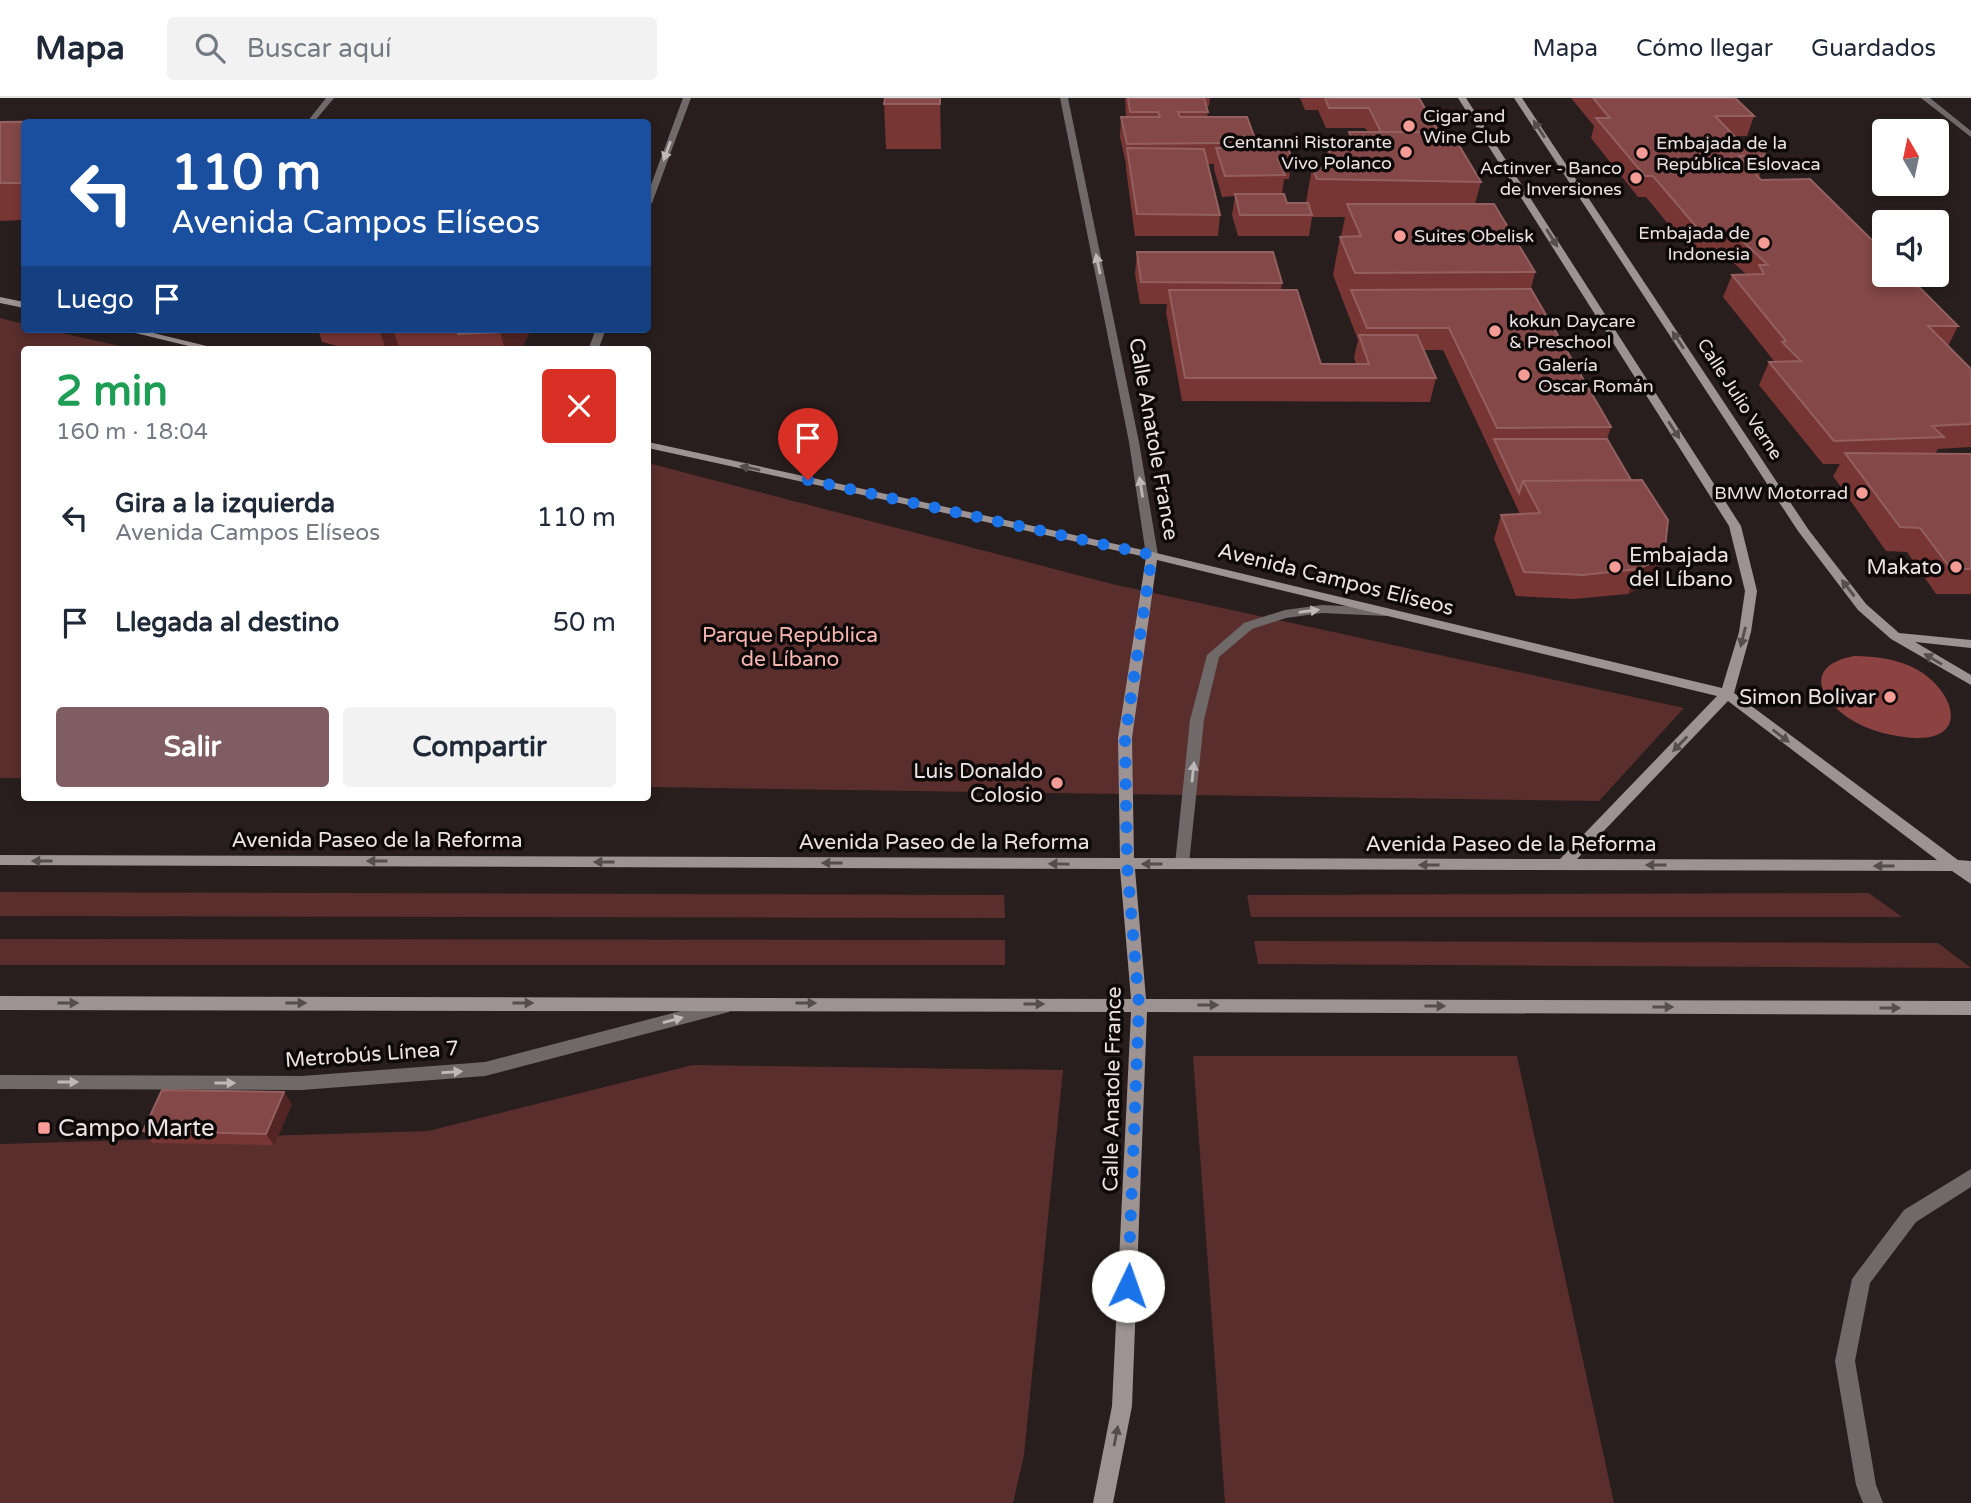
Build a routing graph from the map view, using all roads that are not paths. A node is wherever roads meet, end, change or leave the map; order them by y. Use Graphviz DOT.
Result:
graph roads {
  1 [pos="330,98"];
  2 [pos="687,98"];
  3 [pos="1064,98"];
  4 [pos="1462,98"];
  5 [pos="1518,98"];
  6 [pos="1924,98"];
  7 [pos="312,119"];
  8 [pos="1971,135"];
  9 [pos="651,195"];
  10 [pos="0,300"];
  11 [pos="21,305"];
  12 [pos="147,333"];
  13 [pos="201,346"];
  14 [pos="651,446"];
  15 [pos="1152,555"];
  16 [pos="1387,612"];
  17 [pos="1895,636"];
  18 [pos="1971,644"];
  19 [pos="1971,681"];
  20 [pos="1727,694"];
  21 [pos="0,860"];
  22 [pos="1127,864"];
  23 [pos="1182,864"];
  24 [pos="1563,865"];
  25 [pos="1952,866"];
  26 [pos="1971,866"];
  27 [pos="1971,878"];
  28 [pos="0,1003"];
  29 [pos="738,1003"];
  30 [pos="1139,1005"];
  31 [pos="1971,1008"];
  32 [pos="0,1082"];
  33 [pos="1971,1177"];
  34 [pos="1103,1503"];
  35 [pos="1873,1503"];
  1 -- 7 [label="street"];
  2 -- 9 [label="street, one-way"];
  15 -- 3 [label="street, Calle Anatole France, one-way"];
  4 -- 20 [label="street, one-way"];
  17 -- 5 [label="street, Calle Julio Verne, one-way"];
  6 -- 8 [label="street"];
  10 -- 11 [label="street"];
  12 -- 13 [label="street"];
  15 -- 14 [label="street, Avenida Campos Elíseos, one-way"];
  15 -- 16 [label="street, Avenida Campos Elíseos"];
  15 -- 22 [label="street, Calle Anatole France"];
  16 -- 20 [label="street, Avenida Campos Elíseos"];
  23 -- 16 [label="street, one-way"];
  17 -- 18 [label="street"];
  19 -- 17 [label="street, Calle Julio Verne, one-way"];
  20 -- 24 [label="street, one-way"];
  20 -- 25 [label="street, one-way"];
  22 -- 21 [label="street, Avenida Paseo de la Reforma, one-way"];
  23 -- 22 [label="street, Avenida Paseo de la Reforma, one-way"];
  22 -- 30 [label="street, Calle Anatole France"];
  24 -- 23 [label="street, Avenida Paseo de la Reforma, one-way"];
  25 -- 24 [label="street, Avenida Paseo de la Reforma, one-way"];
  25 -- 26 [label="street, Avenida Paseo de la Reforma"];
  25 -- 27 [label="street"];
  28 -- 29 [label="street, one-way"];
  29 -- 30 [label="street, one-way"];
  32 -- 29 [label="street, Metrobús Línea 7, one-way"];
  30 -- 31 [label="street, one-way"];
  34 -- 30 [label="street, Calle Anatole France, one-way"];
  33 -- 35 [label="street"];
}
